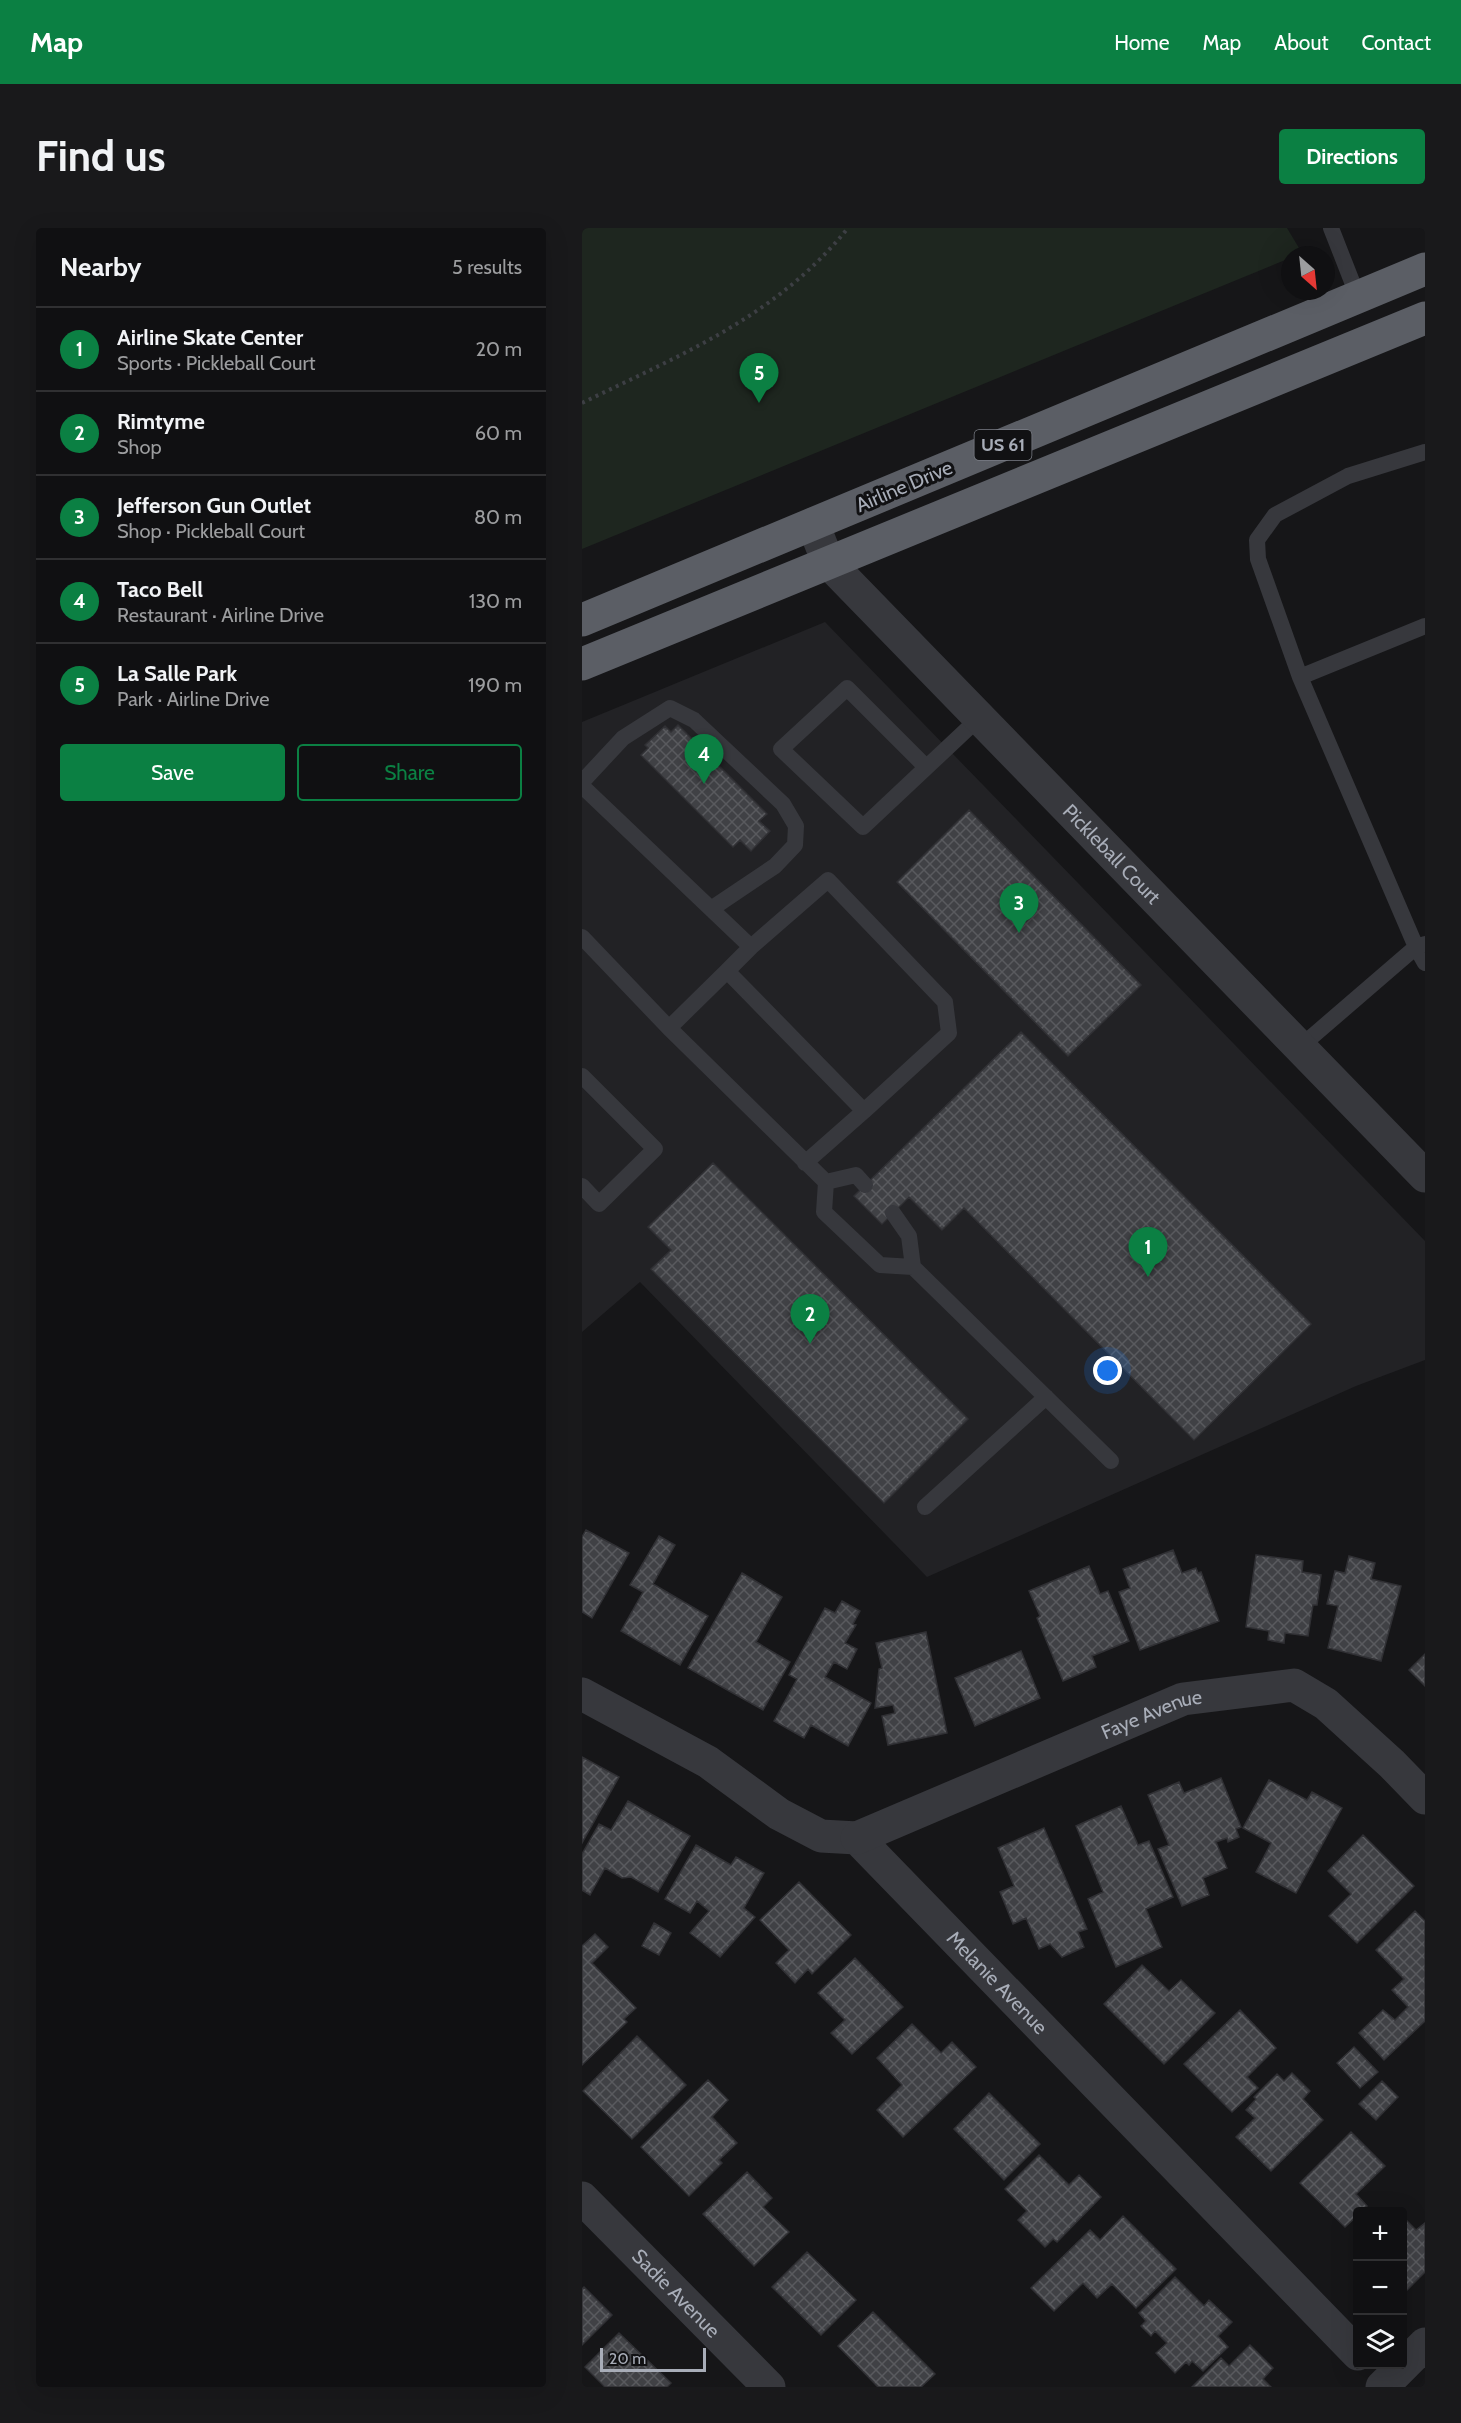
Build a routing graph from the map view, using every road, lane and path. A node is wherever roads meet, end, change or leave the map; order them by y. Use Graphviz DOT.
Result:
graph roads {
  1 [pos="849,228"];
  2 [pos="1331,228"];
  3 [pos="1425,269"];
  4 [pos="1358,297"];
  5 [pos="1425,318"];
  6 [pos="582,403"];
  7 [pos="1425,452"];
  8 [pos="813,524"];
  9 [pos="828,562"];
  10 [pos="582,620"];
  11 [pos="1425,626"];
  12 [pos="582,664"];
  13 [pos="1300,677"];
  14 [pos="979,718"];
  15 [pos="926,767"];
  16 [pos="582,784"];
  17 [pos="711,909"];
  18 [pos="582,938"];
  19 [pos="1420,946"];
  20 [pos="751,947"];
  21 [pos="1425,963"];
  22 [pos="728,971"];
  23 [pos="669,1028"];
  24 [pos="1299,1047"];
  25 [pos="582,1076"];
  26 [pos="864,1111"];
  27 [pos="806,1163"];
  28 [pos="1425,1176"];
  29 [pos="826,1182"];
  30 [pos="866,1185"];
  31 [pos="582,1186"];
  32 [pos="893,1213"];
  33 [pos="913,1267"];
  34 [pos="1046,1397"];
  35 [pos="1111,1461"];
  36 [pos="925,1507"];
  37 [pos="582,1694"];
  38 [pos="1425,1798"];
  39 [pos="857,1838"];
  40 [pos="582,2198"];
  41 [pos="1425,2344"];
  42 [pos="1353,2349"];
  43 [pos="1381,2380"];
  44 [pos="769,2387"];
  1 -- 6 [label="path"];
  2 -- 4 [label="lane"];
  3 -- 4 [label="highway, Airline Drive / US 61"];
  4 -- 8 [label="highway, Airline Drive / US 61"];
  5 -- 9 [label="highway, Airline Drive / US 61"];
  7 -- 13 [label="lane"];
  8 -- 9 [label="street, Pickleball Court"];
  8 -- 10 [label="highway, Airline Drive / US 61"];
  9 -- 12 [label="highway, Airline Drive / US 61"];
  9 -- 14 [label="street, Pickleball Court"];
  11 -- 13 [label="lane"];
  13 -- 19 [label="lane"];
  14 -- 15 [label="lane"];
  14 -- 24 [label="street, Pickleball Court"];
  15 -- 15 [label="lane"];
  16 -- 17 [label="lane"];
  16 -- 17 [label="lane"];
  17 -- 20 [label="lane"];
  18 -- 23 [label="lane"];
  19 -- 21 [label="lane"];
  19 -- 24 [label="lane"];
  20 -- 22 [label="lane"];
  20 -- 26 [label="lane"];
  22 -- 23 [label="lane"];
  22 -- 26 [label="lane"];
  23 -- 27 [label="lane"];
  24 -- 28 [label="street, Pickleball Court"];
  25 -- 31 [label="lane"];
  26 -- 27 [label="lane"];
  27 -- 29 [label="lane"];
  29 -- 30 [label="lane"];
  29 -- 33 [label="lane"];
  32 -- 33 [label="lane"];
  33 -- 34 [label="lane"];
  34 -- 35 [label="lane"];
  34 -- 36 [label="lane"];
  37 -- 39 [label="street"];
  38 -- 39 [label="street, Faye Avenue"];
  39 -- 42 [label="street, Melanie Avenue"];
  40 -- 44 [label="street, Sadie Avenue"];
  41 -- 43 [label="street"];
}
